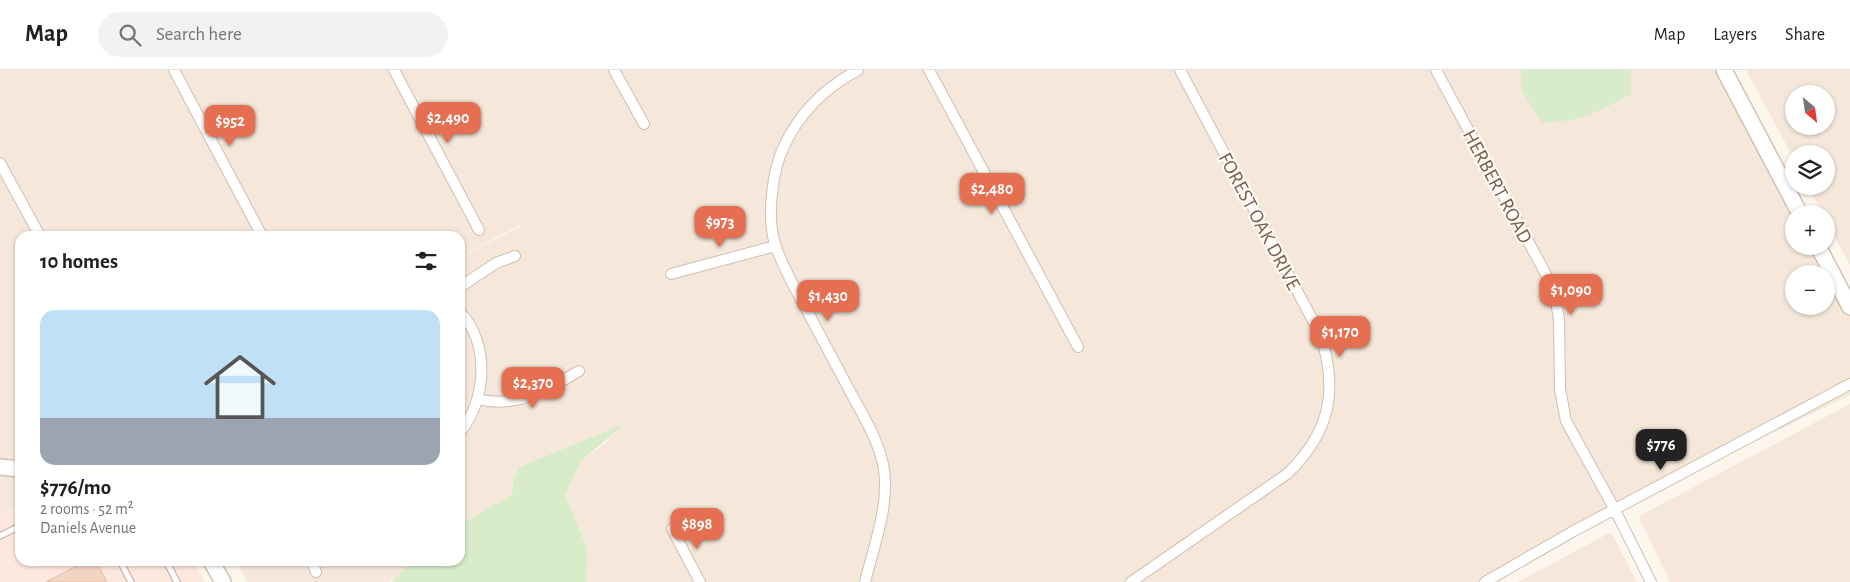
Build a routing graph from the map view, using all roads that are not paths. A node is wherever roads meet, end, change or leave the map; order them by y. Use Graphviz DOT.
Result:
graph roads {
  1 [pos="174,70"];
  2 [pos="394,70"];
  3 [pos="614,70"];
  4 [pos="858,70"];
  5 [pos="929,70"];
  6 [pos="1180,70"];
  7 [pos="1436,70"];
  8 [pos="1724,70"];
  9 [pos="644,124"];
  10 [pos="1,166"];
  11 [pos="1795,205"];
  12 [pos="479,230"];
  13 [pos="37,231"];
  14 [pos="259,231"];
  15 [pos="775,246"];
  16 [pos="1823,255"];
  17 [pos="514,256"];
  18 [pos="671,274"];
  19 [pos="465,284"];
  20 [pos="1850,307"];
  21 [pos="465,320"];
  22 [pos="1078,347"];
  23 [pos="579,371"];
  24 [pos="1850,384"];
  25 [pos="478,399"];
  26 [pos="465,425"];
  27 [pos="0,467"];
  28 [pos="15,468"];
  29 [pos="1615,510"];
  30 [pos="15,528"];
  31 [pos="672,529"];
  32 [pos="0,536"];
  33 [pos="123,566"];
  34 [pos="169,566"];
  35 [pos="214,566"];
  36 [pos="314,566"];
  37 [pos="316,572"];
  38 [pos="131,582"];
  39 [pos="177,582"];
  40 [pos="223,582"];
  41 [pos="700,582"];
  42 [pos="865,582"];
  43 [pos="1131,582"];
  44 [pos="1485,582"];
  45 [pos="1651,582"];
  1 -- 14 [label="street"];
  2 -- 12 [label="street"];
  3 -- 9 [label="street"];
  4 -- 15 [label="street"];
  5 -- 22 [label="street"];
  6 -- 43 [label="street, FOREST OAK DRIVE"];
  7 -- 29 [label="street, HERBERT ROAD"];
  8 -- 11 [label="main road"];
  10 -- 13 [label="street"];
  15 -- 18 [label="street"];
  15 -- 42 [label="street"];
  16 -- 20 [label="main road"];
  17 -- 19 [label="street"];
  21 -- 25 [label="street"];
  23 -- 25 [label="street"];
  24 -- 29 [label="street"];
  25 -- 26 [label="street"];
  27 -- 28 [label="main road"];
  29 -- 44 [label="street"];
  29 -- 45 [label="street, HERBERT ROAD"];
  30 -- 32 [label="lane"];
  31 -- 41 [label="street"];
  33 -- 38 [label="lane"];
  34 -- 39 [label="lane"];
  35 -- 40 [label="main road"];
  36 -- 37 [label="street"];
}
